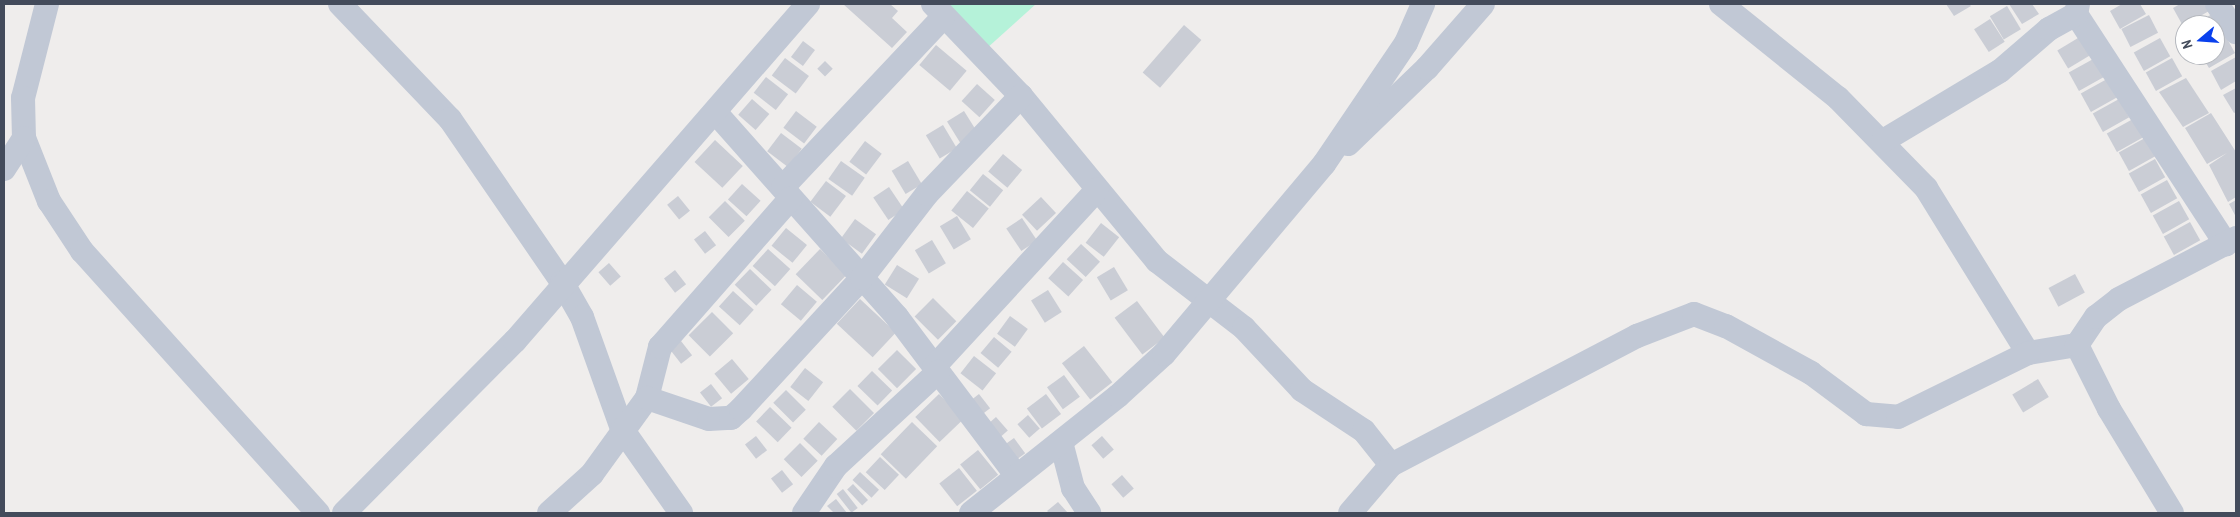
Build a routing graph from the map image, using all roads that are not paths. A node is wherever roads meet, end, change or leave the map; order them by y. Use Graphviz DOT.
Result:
graph roads {
  1 [pos="47,4"];
  2 [pos="340,4"];
  3 [pos="808,4"];
  4 [pos="1484,4"];
  5 [pos="1721,4"];
  6 [pos="2217,4"];
  7 [pos="1419,7"];
  8 [pos="2077,9"];
  9 [pos="938,10"];
  10 [pos="2236,32"];
  11 [pos="1021,96"];
  12 [pos="716,112"];
  13 [pos="24,138"];
  14 [pos="1883,142"];
  15 [pos="1324,164"];
  16 [pos="4,170"];
  17 [pos="1097,190"];
  18 [pos="787,193"];
  19 [pos="2231,241"];
  20 [pos="862,278"];
  21 [pos="562,282"];
  22 [pos="1206,300"];
  23 [pos="2077,345"];
  24 [pos="2028,353"];
  25 [pos="936,369"];
  26 [pos="647,398"];
  27 [pos="622,429"];
  28 [pos="1061,442"];
  29 [pos="1391,465"];
  30 [pos="1017,476"];
  31 [pos="318,513"];
  32 [pos="344,513"];
  33 [pos="549,513"];
  34 [pos="681,513"];
  35 [pos="804,513"];
  36 [pos="971,513"];
  37 [pos="1089,513"];
  38 [pos="1350,513"];
  39 [pos="2172,513"];
  1 -- 13 [label="street"];
  2 -- 21 [label="street"];
  3 -- 12 [label="street"];
  4 -- 15 [label="street"];
  5 -- 14 [label="street"];
  6 -- 10 [label="street"];
  7 -- 15 [label="street"];
  8 -- 14 [label="street"];
  8 -- 19 [label="street"];
  9 -- 11 [label="street"];
  9 -- 18 [label="street"];
  11 -- 17 [label="street"];
  11 -- 20 [label="street"];
  12 -- 18 [label="street"];
  12 -- 21 [label="street"];
  13 -- 16 [label="street"];
  13 -- 31 [label="street"];
  14 -- 24 [label="street"];
  15 -- 22 [label="street"];
  17 -- 22 [label="street"];
  17 -- 25 [label="street"];
  18 -- 20 [label="street"];
  18 -- 26 [label="street"];
  19 -- 23 [label="street"];
  20 -- 25 [label="street"];
  20 -- 26 [label="street"];
  21 -- 27 [label="street"];
  21 -- 32 [label="street"];
  22 -- 28 [label="street"];
  22 -- 29 [label="street"];
  23 -- 24 [label="street"];
  23 -- 39 [label="street"];
  24 -- 29 [label="street"];
  25 -- 30 [label="street"];
  25 -- 35 [label="street"];
  26 -- 27 [label="street"];
  27 -- 33 [label="street"];
  27 -- 34 [label="street"];
  28 -- 30 [label="street"];
  28 -- 37 [label="street"];
  29 -- 38 [label="street"];
  30 -- 36 [label="street"];
}
